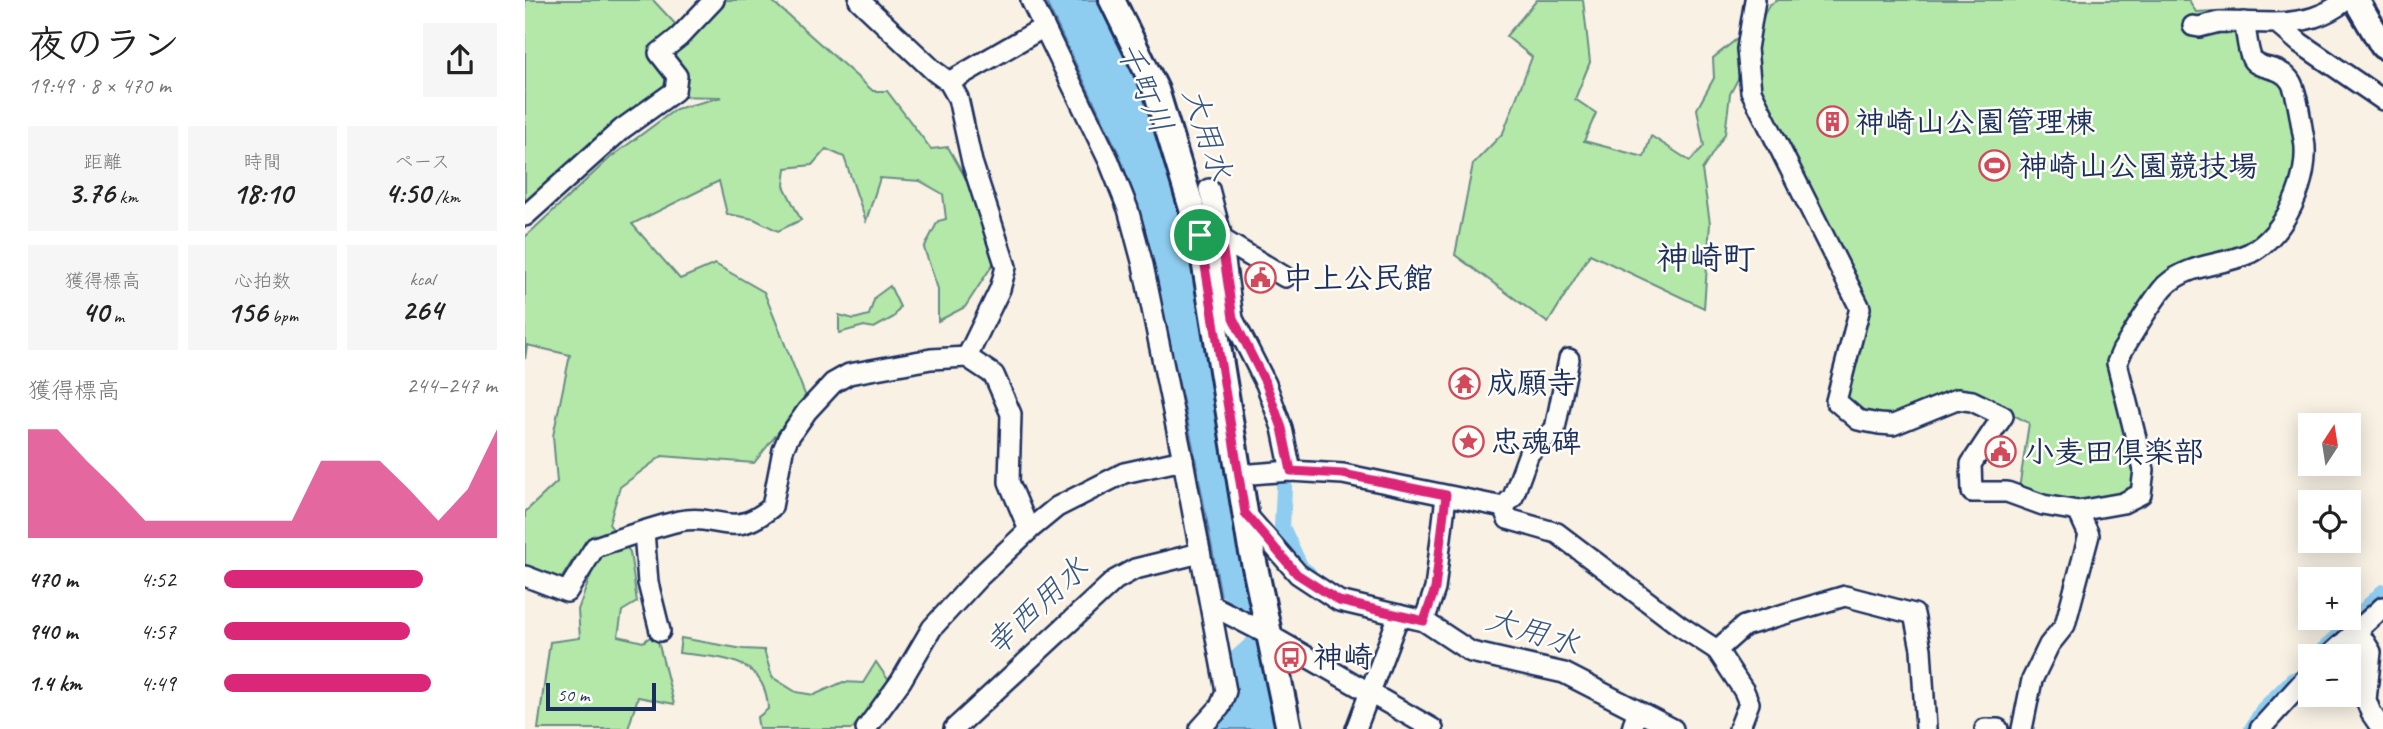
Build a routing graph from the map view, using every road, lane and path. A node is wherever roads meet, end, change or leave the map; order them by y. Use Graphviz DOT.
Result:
graph roads {
  1 [pos="714,0"];
  2 [pos="859,0"];
  3 [pos="1031,0"];
  4 [pos="1112,0"];
  5 [pos="1755,0"];
  6 [pos="2346,0"];
  7 [pos="2356,0"];
  8 [pos="2245,22"];
  9 [pos="2277,23"];
  10 [pos="2193,26"];
  11 [pos="1044,27"];
  12 [pos="2383,46"];
  13 [pos="949,82"];
  14 [pos="2383,100"];
  15 [pos="1209,189"];
  16 [pos="525,216"];
  17 [pos="1211,236"];
  18 [pos="1285,277"];
  19 [pos="967,357"];
  20 [pos="1569,359"];
  21 [pos="1183,460"];
  22 [pos="1291,471"];
  23 [pos="1239,475"];
  24 [pos="1446,495"];
  25 [pos="1503,507"];
  26 [pos="2078,511"];
  27 [pos="1245,513"];
  28 [pos="1029,530"];
  29 [pos="644,531"];
  30 [pos="1201,552"];
  31 [pos="525,576"];
  32 [pos="2383,607"];
  33 [pos="1217,609"];
  34 [pos="1399,615"];
  35 [pos="1425,616"];
  36 [pos="2361,626"];
  37 [pos="2357,630"];
  38 [pos="660,631"];
  39 [pos="1265,633"];
  40 [pos="2342,644"];
  41 [pos="1717,650"];
  42 [pos="2298,687"];
  43 [pos="1370,693"];
  44 [pos="1634,720"];
  45 [pos="1209,726"];
  46 [pos="866,729"];
  47 [pos="954,729"];
  48 [pos="1289,729"];
  49 [pos="1356,729"];
  50 [pos="1433,729"];
  51 [pos="1673,729"];
  52 [pos="1739,729"];
  53 [pos="1926,729"];
  54 [pos="1985,729"];
  55 [pos="1998,729"];
  56 [pos="2022,729"];
  57 [pos="2260,729"];
  58 [pos="2382,729"];
  1 -- 16 [label="street"];
  2 -- 13 [label="street"];
  3 -- 11 [label="street"];
  4 -- 17 [label="main road"];
  5 -- 26 [label="street"];
  6 -- 9 [label="street"];
  7 -- 12 [label="main road"];
  8 -- 9 [label="street"];
  8 -- 10 [label="street"];
  8 -- 26 [label="street"];
  9 -- 14 [label="street"];
  11 -- 13 [label="street"];
  11 -- 21 [label="street"];
  13 -- 19 [label="street"];
  15 -- 17 [label="street"];
  17 -- 18 [label="street"];
  17 -- 22 [label="street"];
  17 -- 23 [label="main road"];
  19 -- 28 [label="street"];
  19 -- 29 [label="street"];
  20 -- 25 [label="street"];
  21 -- 28 [label="street"];
  21 -- 30 [label="street"];
  22 -- 23 [label="street"];
  22 -- 24 [label="street"];
  23 -- 27 [label="main road"];
  24 -- 25 [label="street"];
  24 -- 35 [label="street"];
  25 -- 41 [label="street"];
  26 -- 56 [label="street"];
  27 -- 34 [label="street"];
  27 -- 39 [label="main road"];
  28 -- 46 [label="street"];
  29 -- 31 [label="street"];
  29 -- 38 [label="street"];
  30 -- 33 [label="street"];
  30 -- 47 [label="street"];
  32 -- 36 [label="street"];
  33 -- 39 [label="street"];
  33 -- 45 [label="street"];
  34 -- 35 [label="street"];
  34 -- 43 [label="street"];
  35 -- 44 [label="street"];
  37 -- 40 [label="street"];
  37 -- 58 [label="street"];
  39 -- 43 [label="street"];
  39 -- 48 [label="main road"];
  41 -- 52 [label="street"];
  41 -- 53 [label="street"];
  42 -- 57 [label="street"];
  43 -- 49 [label="street"];
  43 -- 50 [label="street"];
  44 -- 51 [label="street"];
  54 -- 55 [label="street"];
}
